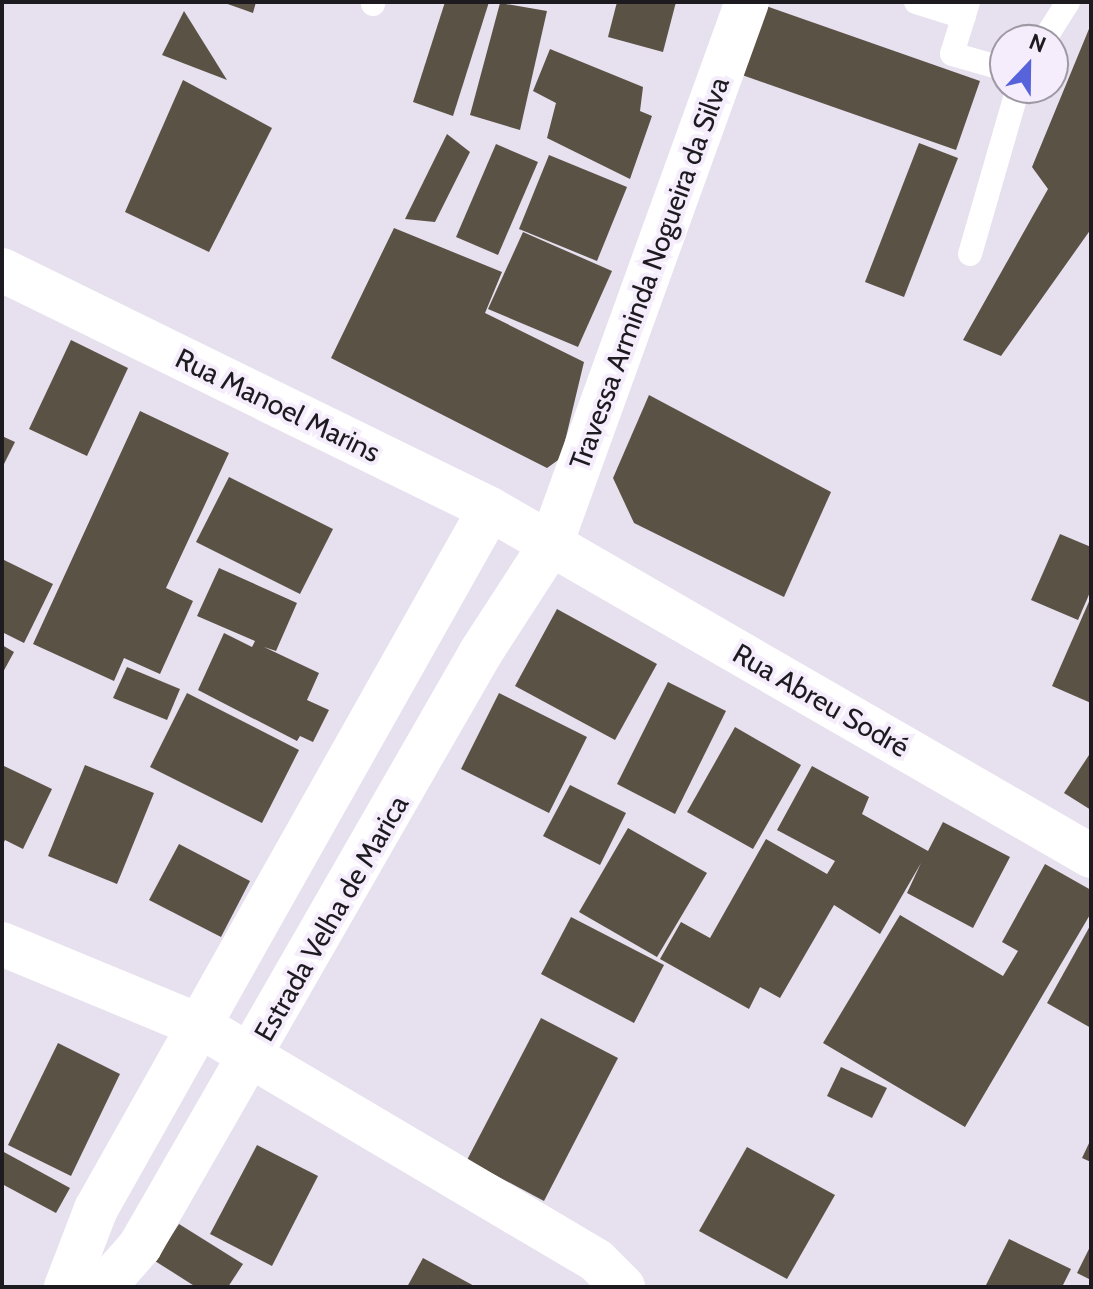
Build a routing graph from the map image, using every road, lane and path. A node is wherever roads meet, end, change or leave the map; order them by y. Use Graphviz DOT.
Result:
graph roads {
  1 [pos="747,2"];
  2 [pos="916,2"];
  3 [pos="1068,2"];
  4 [pos="966,10"];
  5 [pos="1054,24"];
  6 [pos="989,64"];
  7 [pos="1013,104"];
  8 [pos="970,254"];
  9 [pos="2,270"];
  10 [pos="490,509"];
  11 [pos="551,544"];
  12 [pos="1091,856"];
  13 [pos="2,944"];
  14 [pos="200,1026"];
  15 [pos="252,1056"];
  16 [pos="66,1287"];
  17 [pos="104,1287"];
  18 [pos="623,1287"];
  1 -- 11 [label="street, Travessa Arminda Nogueira da Silva"];
  2 -- 4 [label="lane"];
  3 -- 5 [label="lane"];
  4 -- 6 [label="lane"];
  7 -- 8 [label="lane"];
  9 -- 10 [label="street, Rua Manoel Marins"];
  10 -- 11 [label="street, Rua Manoel Marins"];
  10 -- 14 [label="street"];
  11 -- 12 [label="street, Rua Abreu Sodré"];
  11 -- 15 [label="street, Estrada Velha de Marica"];
  13 -- 14 [label="street"];
  14 -- 15 [label="street"];
  14 -- 16 [label="street"];
  15 -- 17 [label="street, Estrada Velha de Marica"];
  15 -- 18 [label="street"];
}
